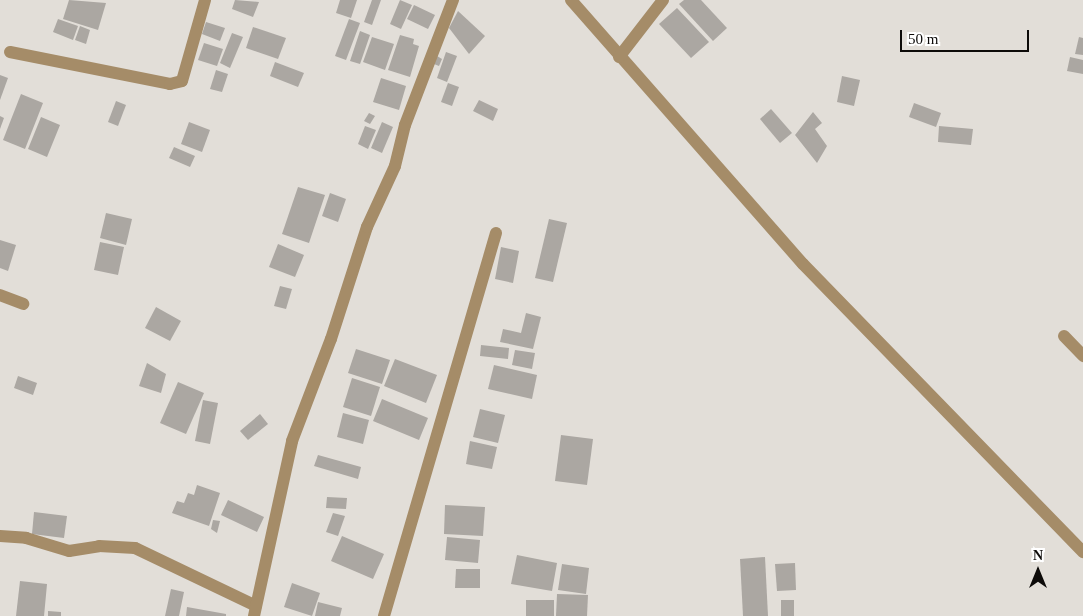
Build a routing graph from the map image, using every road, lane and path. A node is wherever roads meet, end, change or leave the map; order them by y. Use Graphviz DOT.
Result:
graph roads {
  1 [pos="205,0"];
  2 [pos="571,0"];
  3 [pos="663,0"];
  4 [pos="449,1"];
  5 [pos="10,52"];
  6 [pos="620,57"];
  7 [pos="496,233"];
  8 [pos="0,295"];
  9 [pos="23,304"];
  10 [pos="1064,336"];
  11 [pos="1083,356"];
  12 [pos="0,536"];
  13 [pos="1082,547"];
  14 [pos="255,611"];
  15 [pos="384,616"];
  1 -- 5 [label="street"];
  2 -- 6 [label="street"];
  3 -- 6 [label="street"];
  4 -- 14 [label="street"];
  6 -- 13 [label="street"];
  7 -- 15 [label="street"];
  8 -- 9 [label="street"];
  10 -- 11 [label="street"];
  12 -- 14 [label="street"];
}
